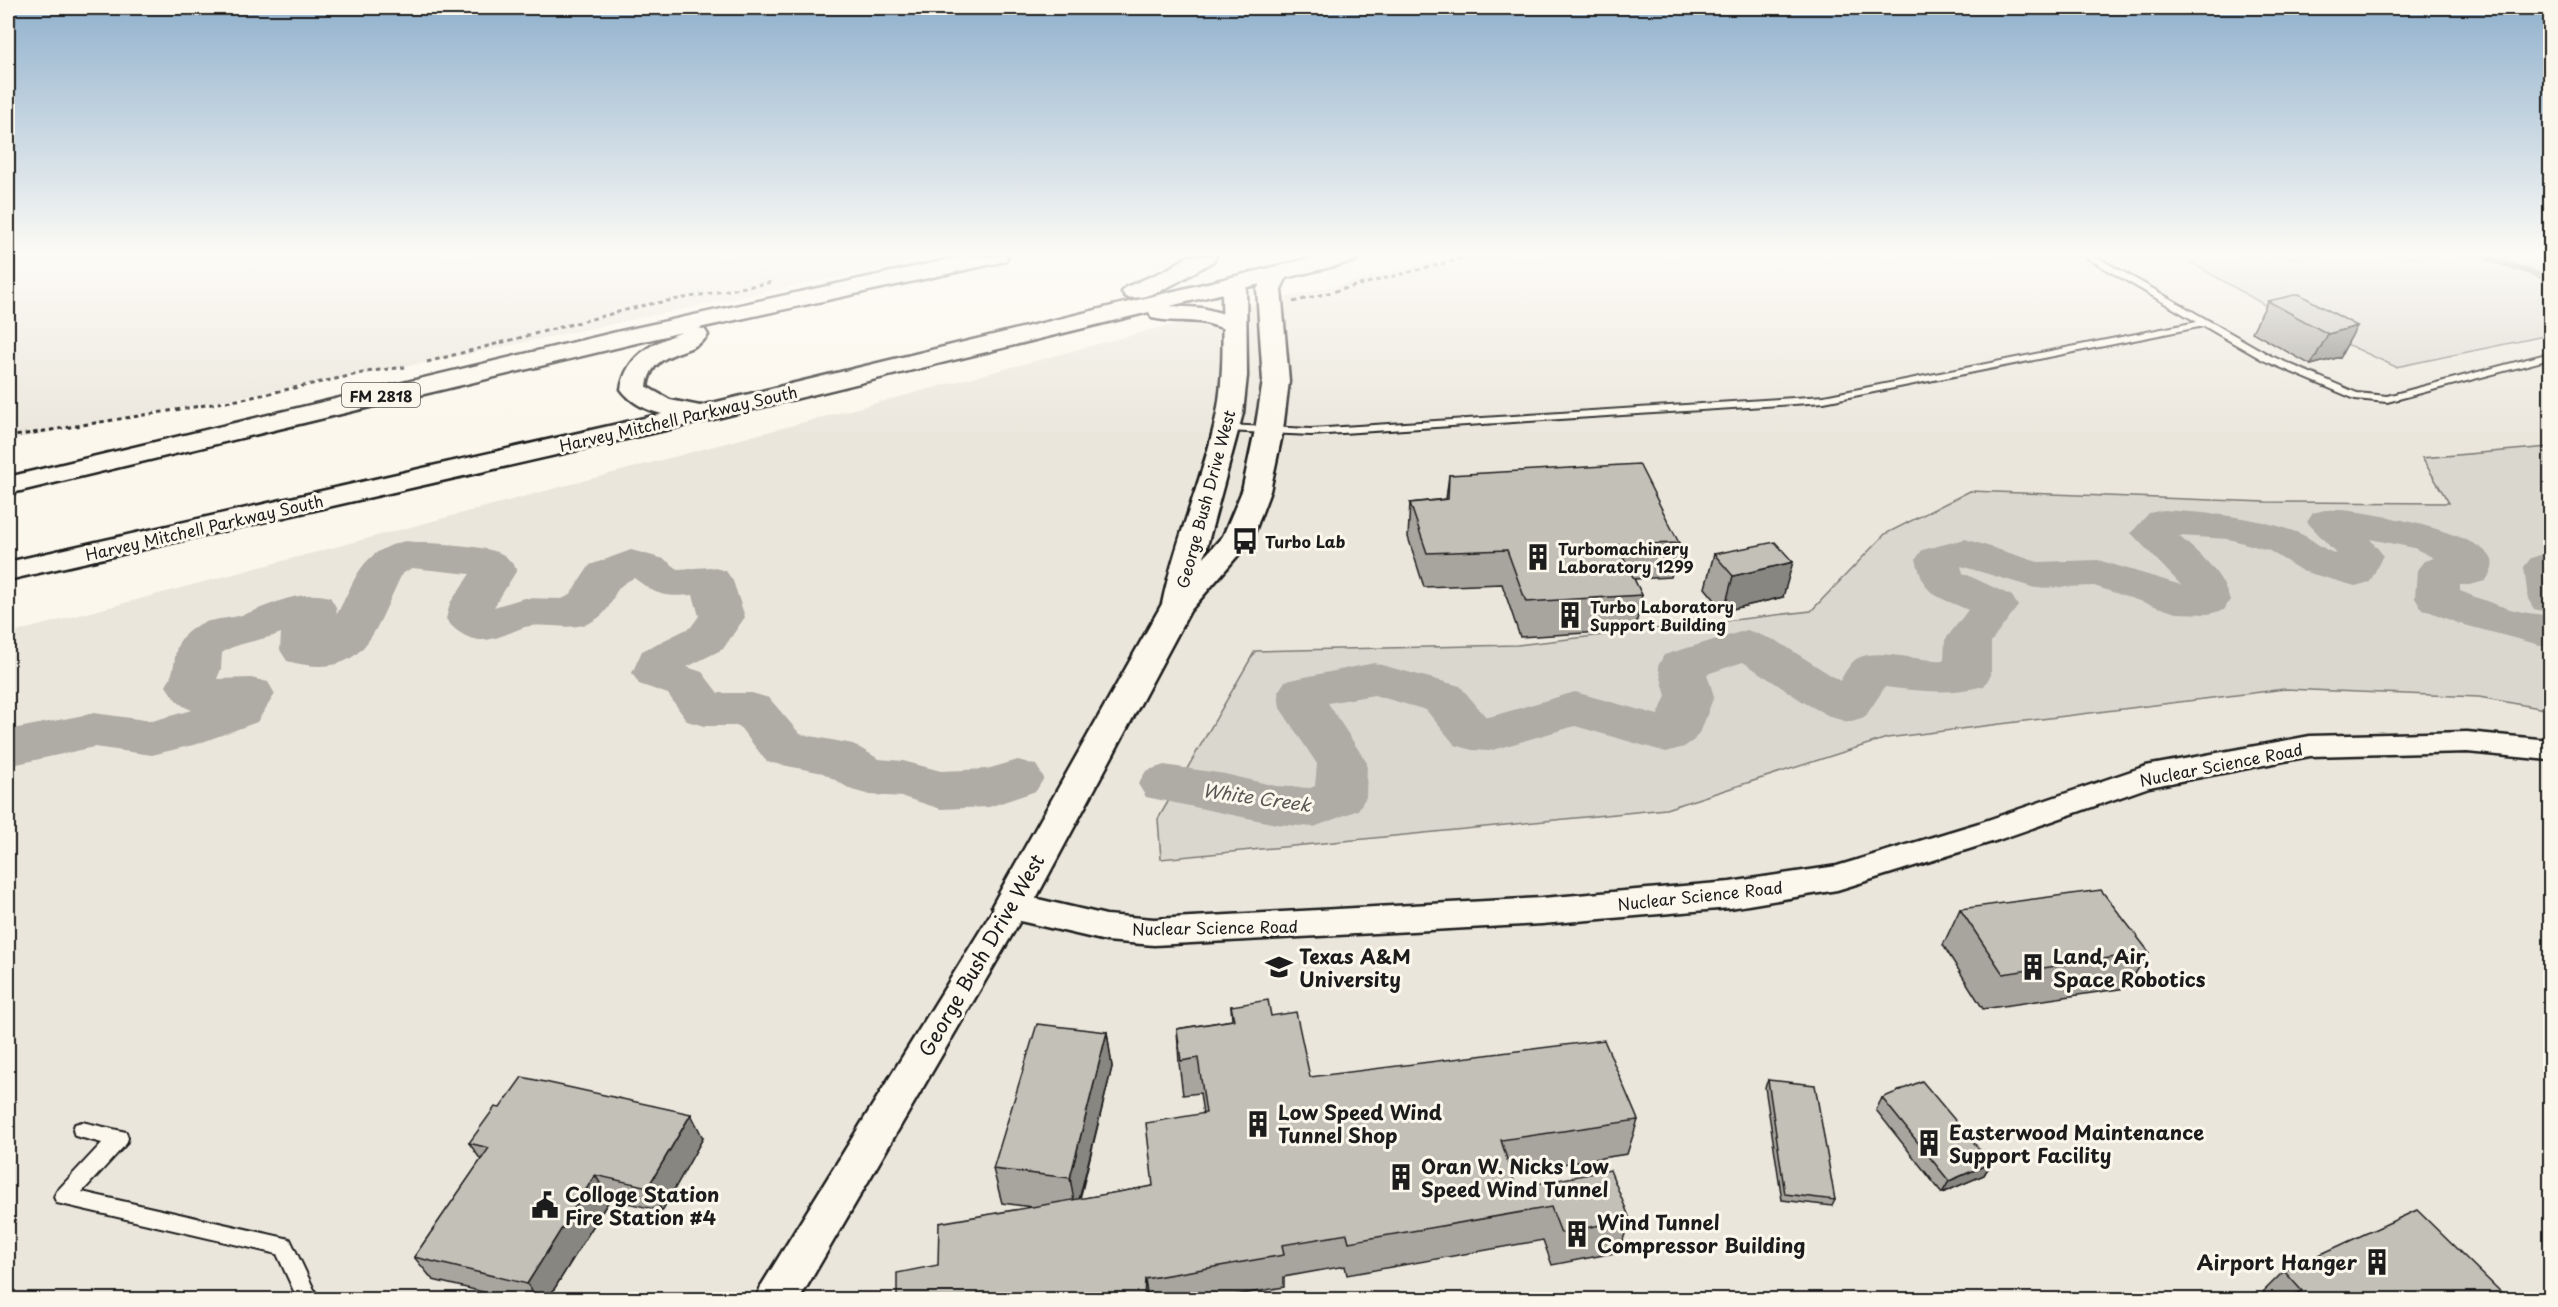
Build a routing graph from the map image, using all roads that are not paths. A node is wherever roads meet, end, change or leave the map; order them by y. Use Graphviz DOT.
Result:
graph roads {
  1 [pos="722,317"];
  2 [pos="739,317"];
  3 [pos="1074,317"];
  4 [pos="1095,317"];
  5 [pos="1209,317"];
  6 [pos="1234,317"];
  7 [pos="1271,317"];
  8 [pos="2195,317"];
  9 [pos="2206,323"];
  10 [pos="1234,324"];
  11 [pos="1046,329"];
  12 [pos="2550,356"];
  13 [pos="710,412"];
  14 [pos="1226,428"];
  15 [pos="1269,430"];
  16 [pos="8,484"];
  17 [pos="8,572"];
  18 [pos="1177,606"];
  19 [pos="2550,750"];
  20 [pos="1012,906"];
  21 [pos="82,1130"];
  22 [pos="309,1299"];
  23 [pos="776,1299"];
  1 -- 16 [label="main road, FM 2818"];
  2 -- 13 [label="main road"];
  3 -- 11 [label="main road"];
  4 -- 11 [label="main road, Harvey Mitchell Parkway South"];
  5 -- 10 [label="main road"];
  6 -- 10 [label="main road, George Bush Drive West"];
  7 -- 15 [label="main road, George Bush Drive West"];
  8 -- 9 [label="lane"];
  9 -- 12 [label="lane"];
  9 -- 15 [label="lane"];
  10 -- 14 [label="main road, George Bush Drive West"];
  11 -- 13 [label="main road, Harvey Mitchell Parkway South"];
  13 -- 17 [label="main road, Harvey Mitchell Parkway South"];
  14 -- 15 [label="lane"];
  14 -- 18 [label="main road, George Bush Drive West"];
  15 -- 18 [label="main road, George Bush Drive West"];
  18 -- 20 [label="main road, George Bush Drive West"];
  19 -- 20 [label="street, Nuclear Science Road"];
  20 -- 23 [label="street, George Bush Drive West"];
  21 -- 22 [label="lane"];
}
